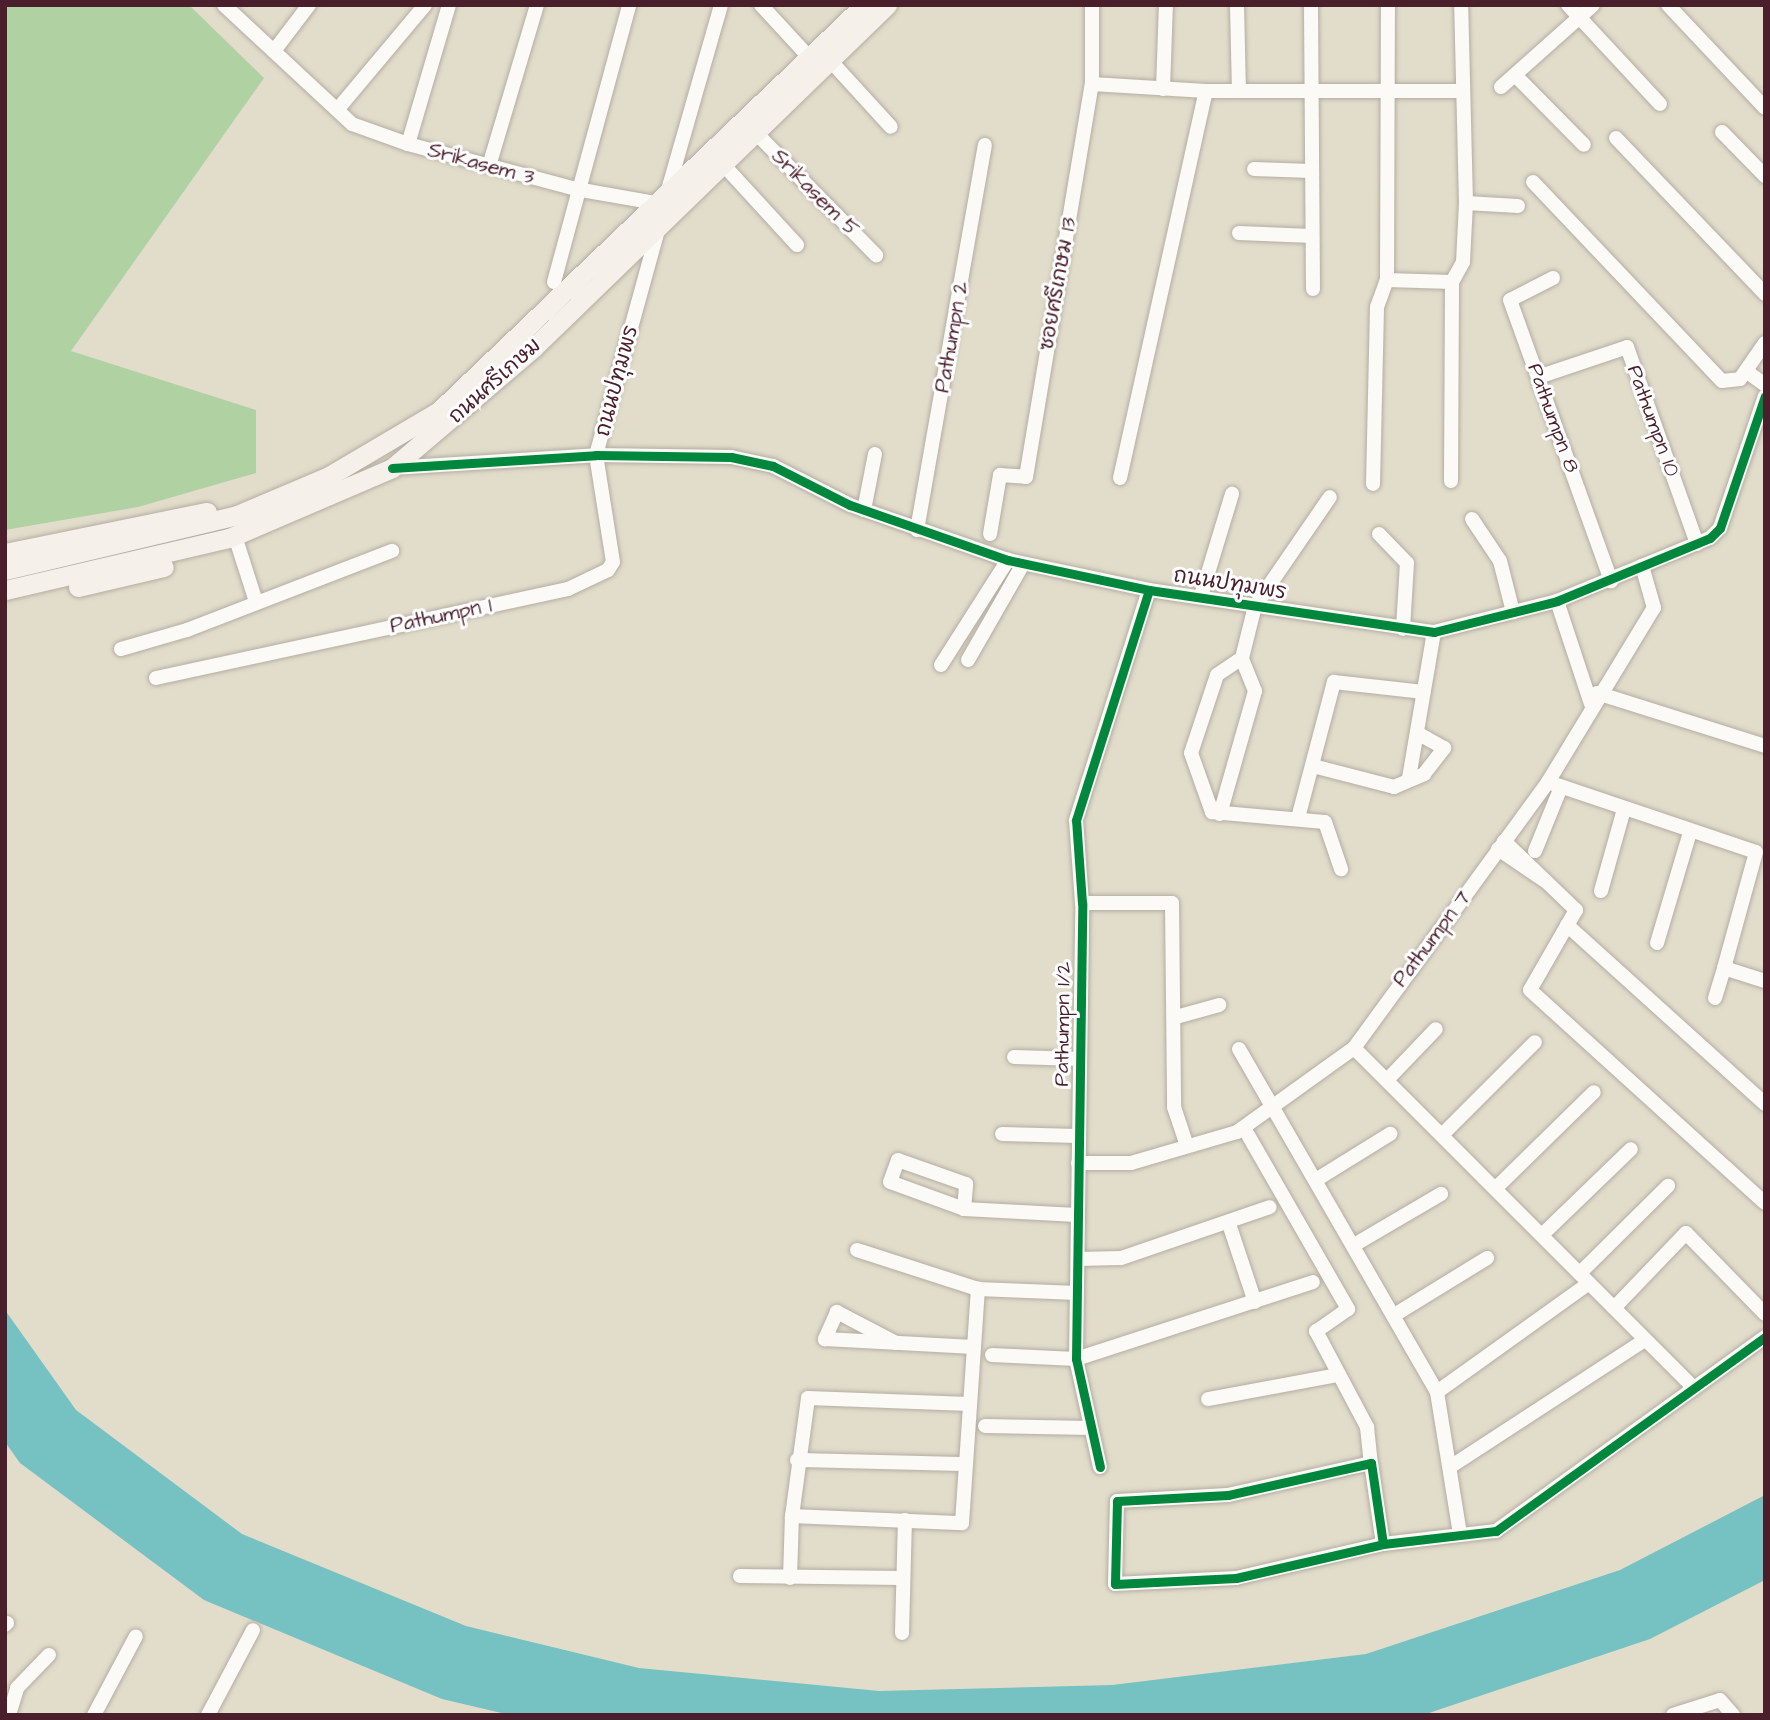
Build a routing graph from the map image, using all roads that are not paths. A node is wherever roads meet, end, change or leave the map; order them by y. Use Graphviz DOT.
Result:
graph roads {
  1 [pos="224,5"];
  2 [pos="309,5"];
  3 [pos="425,5"];
  4 [pos="449,5"];
  5 [pos="537,5"];
  6 [pos="629,5"];
  7 [pos="721,5"];
  8 [pos="761,5"];
  9 [pos="864,5"];
  10 [pos="887,5"];
  11 [pos="1092,5"];
  12 [pos="1166,5"];
  13 [pos="1237,5"];
  14 [pos="1311,5"];
  15 [pos="1388,5"];
  16 [pos="1461,5"];
  17 [pos="1568,5"];
  18 [pos="1593,5"];
  19 [pos="1668,5"];
  20 [pos="1580,18"];
  21 [pos="274,51"];
  22 [pos="808,56"];
  23 [pos="828,58"];
  24 [pos="1515,75"];
  25 [pos="1092,84"];
  26 [pos="1501,87"];
  27 [pos="1163,89"];
  28 [pos="1206,91"];
  29 [pos="1239,91"];
  30 [pos="1460,91"];
  31 [pos="1312,92"];
  32 [pos="1389,92"];
  33 [pos="1660,104"];
  34 [pos="1765,108"];
  35 [pos="337,110"];
  36 [pos="891,127"];
  37 [pos="754,132"];
  38 [pos="1722,132"];
  39 [pos="1616,138"];
  40 [pos="408,144"];
  41 [pos="985,145"];
  42 [pos="1584,145"];
  43 [pos="720,162"];
  44 [pos="489,166"];
  45 [pos="1254,169"];
  46 [pos="1311,171"];
  47 [pos="1765,176"];
  48 [pos="1533,182"];
  49 [pos="576,189"];
  50 [pos="1466,203"];
  51 [pos="661,204"];
  52 [pos="1518,206"];
  53 [pos="1239,233"];
  54 [pos="1312,236"];
  55 [pos="797,245"];
  56 [pos="876,255"];
  57 [pos="1553,278"];
  58 [pos="1387,280"];
  59 [pos="554,282"];
  60 [pos="1452,282"];
  61 [pos="1313,289"];
  62 [pos="1765,294"];
  63 [pos="1765,342"];
  64 [pos="1746,371"];
  65 [pos="1538,377"];
  66 [pos="1765,386"];
  67 [pos="1765,396"];
  68 [pos="875,454"];
  69 [pos="596,455"];
  70 [pos="392,468"];
  71 [pos="329,476"];
  72 [pos="1120,478"];
  73 [pos="1451,481"];
  74 [pos="1373,484"];
  75 [pos="1231,494"];
  76 [pos="1330,497"];
  77 [pos="864,510"];
  78 [pos="1472,519"];
  79 [pos="917,530"];
  80 [pos="990,534"];
  81 [pos="1379,534"];
  82 [pos="232,537"];
  83 [pos="1697,544"];
  84 [pos="392,551"];
  85 [pos="5,553"];
  86 [pos="1015,562"];
  87 [pos="1642,566"];
  88 [pos="13,579"];
  89 [pos="1611,581"];
  90 [pos="1149,590"];
  91 [pos="1201,596"];
  92 [pos="1557,601"];
  93 [pos="5,602"];
  94 [pos="256,602"];
  95 [pos="1255,606"];
  96 [pos="1513,612"];
  97 [pos="1403,629"];
  98 [pos="1434,632"];
  99 [pos="121,649"];
  100 [pos="1242,658"];
  101 [pos="968,660"];
  102 [pos="941,665"];
  103 [pos="156,678"];
  104 [pos="1423,692"];
  105 [pos="1594,698"];
  106 [pos="1417,733"];
  107 [pos="1765,746"];
  108 [pos="1313,766"];
  109 [pos="1409,778"];
  110 [pos="1554,785"];
  111 [pos="1624,809"];
  112 [pos="1220,814"];
  113 [pos="1298,818"];
  114 [pos="1690,832"];
  115 [pos="1501,845"];
  116 [pos="1535,851"];
  117 [pos="1760,853"];
  118 [pos="1341,869"];
  119 [pos="1601,891"];
  120 [pos="1082,903"];
  121 [pos="1567,925"];
  122 [pos="1657,943"];
  123 [pos="1724,968"];
  124 [pos="1765,981"];
  125 [pos="1715,998"];
  126 [pos="1219,1005"];
  127 [pos="1176,1017"];
  128 [pos="1436,1029"];
  129 [pos="1535,1042"];
  130 [pos="1354,1048"];
  131 [pos="1239,1049"];
  132 [pos="1014,1057"];
  133 [pos="1080,1059"];
  134 [pos="1388,1079"];
  135 [pos="1594,1092"];
  136 [pos="1765,1104"];
  137 [pos="1275,1109"];
  138 [pos="1244,1128"];
  139 [pos="1445,1132"];
  140 [pos="1002,1134"];
  141 [pos="1390,1134"];
  142 [pos="1078,1136"];
  143 [pos="1187,1146"];
  144 [pos="1631,1149"];
  145 [pos="1078,1163"];
  146 [pos="1319,1178"];
  147 [pos="1498,1186"];
  148 [pos="1668,1186"];
  149 [pos="1441,1194"];
  150 [pos="1765,1203"];
  151 [pos="1270,1207"];
  152 [pos="964,1209"];
  153 [pos="1077,1215"];
  154 [pos="1229,1224"];
  155 [pos="1543,1234"];
  156 [pos="1354,1245"];
  157 [pos="857,1250"];
  158 [pos="1488,1258"];
  159 [pos="1078,1259"];
  160 [pos="1585,1278"];
  161 [pos="1313,1283"];
  162 [pos="978,1289"];
  163 [pos="1077,1293"];
  164 [pos="1255,1302"];
  165 [pos="1614,1308"];
  166 [pos="1396,1314"];
  167 [pos="1765,1314"];
  168 [pos="1765,1337"];
  169 [pos="1645,1340"];
  170 [pos="896,1343"];
  171 [pos="974,1347"];
  172 [pos="992,1355"];
  173 [pos="1076,1359"];
  174 [pos="1337,1376"];
  175 [pos="1694,1388"];
  176 [pos="1437,1392"];
  177 [pos="1208,1399"];
  178 [pos="969,1404"];
  179 [pos="985,1426"];
  180 [pos="1091,1428"];
  181 [pos="797,1460"];
  182 [pos="1371,1463"];
  183 [pos="964,1464"];
  184 [pos="1100,1467"];
  185 [pos="1450,1467"];
  186 [pos="792,1516"];
  187 [pos="905,1520"];
  188 [pos="1460,1534"];
  189 [pos="1383,1544"];
  190 [pos="740,1576"];
  191 [pos="790,1578"];
  192 [pos="903,1578"];
  193 [pos="253,1630"];
  194 [pos="902,1633"];
  195 [pos="136,1636"];
  196 [pos="49,1655"];
  197 [pos="9,1715"];
  198 [pos="94,1715"];
  199 [pos="208,1715"];
  200 [pos="1673,1715"];
  201 [pos="1733,1715"];
  1 -- 21 [label="street"];
  2 -- 21 [label="street"];
  3 -- 35 [label="street"];
  4 -- 40 [label="street, Srikasem 3"];
  5 -- 44 [label="street"];
  6 -- 49 [label="street"];
  7 -- 51 [label="street, ถนนปทุมพร"];
  8 -- 22 [label="street"];
  9 -- 22 [label="main road, ถนนศรีเกษม"];
  10 -- 23 [label="main road, ถนนศรีเกษม"];
  11 -- 25 [label="street, ซอยศรีเกษม 13"];
  12 -- 27 [label="street"];
  13 -- 29 [label="street"];
  14 -- 31 [label="street"];
  15 -- 32 [label="street"];
  16 -- 30 [label="street"];
  17 -- 20 [label="street"];
  18 -- 20 [label="street"];
  19 -- 34 [label="street"];
  20 -- 24 [label="street"];
  20 -- 33 [label="street"];
  21 -- 35 [label="street"];
  22 -- 51 [label="main road, ถนนศรีเกษม"];
  23 -- 36 [label="street"];
  23 -- 37 [label="main road, ถนนศรีเกษม"];
  24 -- 26 [label="street"];
  24 -- 42 [label="street"];
  25 -- 27 [label="street"];
  25 -- 80 [label="street, ซอยศรีเกษม 13"];
  27 -- 28 [label="street"];
  28 -- 29 [label="street"];
  28 -- 72 [label="street"];
  29 -- 31 [label="street"];
  30 -- 32 [label="street"];
  30 -- 50 [label="street"];
  31 -- 32 [label="street"];
  31 -- 46 [label="street"];
  32 -- 58 [label="street"];
  35 -- 40 [label="street"];
  37 -- 43 [label="main road, ถนนศรีเกษม"];
  37 -- 56 [label="street, Srikasem 5"];
  38 -- 47 [label="street"];
  39 -- 62 [label="street"];
  40 -- 44 [label="street, Srikasem 3"];
  41 -- 79 [label="street, Pathumpn 2"];
  43 -- 51 [label="main road, ถนนศรีเกษม"];
  43 -- 55 [label="street"];
  44 -- 49 [label="street, Srikasem 3"];
  45 -- 46 [label="street"];
  46 -- 54 [label="street"];
  48 -- 64 [label="street"];
  49 -- 51 [label="street, Srikasem 3"];
  49 -- 59 [label="street"];
  50 -- 52 [label="street"];
  50 -- 60 [label="street"];
  51 -- 69 [label="street, ถนนปทุมพร"];
  51 -- 70 [label="main road, ถนนศรีเกษม"];
  51 -- 71 [label="main road, ถนนศรีเกษม"];
  53 -- 54 [label="street"];
  54 -- 61 [label="street"];
  57 -- 65 [label="street, Pathumpn 8"];
  58 -- 60 [label="street"];
  58 -- 74 [label="street"];
  60 -- 73 [label="street"];
  63 -- 64 [label="street"];
  64 -- 66 [label="street"];
  65 -- 83 [label="street, Pathumpn 10"];
  65 -- 89 [label="street, Pathumpn 8"];
  67 -- 83 [label="street, ถนนปทุมพร"];
  68 -- 77 [label="street"];
  69 -- 70 [label="street"];
  69 -- 77 [label="street, ถนนปทุมพร"];
  69 -- 103 [label="street, Pathumpn 1"];
  70 -- 82 [label="main road, ถนนศรีเกษม"];
  71 -- 85 [label="main road"];
  71 -- 88 [label="main road, ถนนศรีเกษม"];
  75 -- 91 [label="street"];
  76 -- 95 [label="street"];
  77 -- 79 [label="street, ถนนปทุมพร"];
  78 -- 96 [label="street"];
  79 -- 86 [label="street, ถนนปทุมพร"];
  81 -- 97 [label="street"];
  82 -- 88 [label="main road, ถนนศรีเกษม"];
  82 -- 93 [label="main road"];
  82 -- 94 [label="street"];
  83 -- 87 [label="street, ถนนปทุมพร"];
  84 -- 94 [label="street"];
  86 -- 90 [label="street, ถนนปทุมพร"];
  86 -- 101 [label="street"];
  86 -- 102 [label="street"];
  87 -- 89 [label="street, ถนนปทุมพร"];
  87 -- 105 [label="street, Pathumpn 7"];
  89 -- 92 [label="street, ถนนปทุมพร"];
  90 -- 91 [label="street, ถนนปทุมพร"];
  90 -- 120 [label="street, Pathumpn 1/2"];
  91 -- 95 [label="street, ถนนปทุมพร"];
  92 -- 96 [label="street, ถนนปทุมพร"];
  92 -- 105 [label="street"];
  94 -- 99 [label="street"];
  95 -- 97 [label="street, ถนนปทุมพร"];
  95 -- 100 [label="street"];
  96 -- 98 [label="street, ถนนปทุมพร"];
  97 -- 98 [label="street, ถนนปทุมพร"];
  98 -- 104 [label="street"];
  100 -- 112 [label="street"];
  100 -- 112 [label="street"];
  104 -- 106 [label="street"];
  104 -- 108 [label="street"];
  105 -- 107 [label="street"];
  105 -- 110 [label="street, Pathumpn 7"];
  106 -- 109 [label="street"];
  106 -- 109 [label="street"];
  108 -- 109 [label="street"];
  108 -- 113 [label="street"];
  110 -- 111 [label="street"];
  110 -- 115 [label="street, Pathumpn 7"];
  110 -- 116 [label="street"];
  111 -- 114 [label="street"];
  111 -- 119 [label="street"];
  112 -- 113 [label="street"];
  113 -- 118 [label="street"];
  114 -- 117 [label="street"];
  114 -- 122 [label="street"];
  115 -- 121 [label="street"];
  115 -- 130 [label="street, Pathumpn 7"];
  117 -- 123 [label="street"];
  120 -- 127 [label="street"];
  120 -- 133 [label="street, Pathumpn 1/2"];
  121 -- 136 [label="street"];
  121 -- 150 [label="street"];
  123 -- 124 [label="street"];
  123 -- 125 [label="street"];
  126 -- 127 [label="street"];
  127 -- 143 [label="street"];
  128 -- 134 [label="street"];
  129 -- 139 [label="street"];
  130 -- 134 [label="street"];
  130 -- 137 [label="street, Pathumpn 7"];
  131 -- 137 [label="street"];
  132 -- 133 [label="street"];
  133 -- 142 [label="street, Pathumpn 1/2"];
  134 -- 139 [label="street"];
  135 -- 147 [label="street"];
  137 -- 138 [label="street, Pathumpn 7"];
  137 -- 146 [label="street"];
  138 -- 143 [label="street, Pathumpn 7"];
  138 -- 174 [label="street"];
  139 -- 147 [label="street"];
  140 -- 142 [label="street"];
  141 -- 146 [label="street"];
  142 -- 145 [label="street, Pathumpn 1/2"];
  143 -- 145 [label="street, Pathumpn 7"];
  144 -- 155 [label="street"];
  145 -- 153 [label="street, Pathumpn 1/2"];
  146 -- 156 [label="street"];
  147 -- 155 [label="street"];
  148 -- 160 [label="street"];
  149 -- 156 [label="street"];
  151 -- 154 [label="street"];
  152 -- 152 [label="street"];
  152 -- 153 [label="street"];
  153 -- 159 [label="street, Pathumpn 1/2"];
  154 -- 159 [label="street"];
  154 -- 164 [label="street"];
  155 -- 160 [label="street"];
  156 -- 166 [label="street"];
  157 -- 162 [label="street"];
  158 -- 166 [label="street"];
  159 -- 163 [label="street, Pathumpn 1/2"];
  160 -- 165 [label="street"];
  160 -- 176 [label="street"];
  161 -- 164 [label="street"];
  162 -- 163 [label="street"];
  162 -- 171 [label="street"];
  163 -- 173 [label="street, Pathumpn 1/2"];
  164 -- 173 [label="street"];
  165 -- 167 [label="street"];
  165 -- 169 [label="street"];
  166 -- 176 [label="street"];
  168 -- 175 [label="street"];
  169 -- 175 [label="street"];
  169 -- 185 [label="street"];
  170 -- 171 [label="street"];
  171 -- 178 [label="street"];
  172 -- 173 [label="street"];
  173 -- 180 [label="street, Pathumpn 1/2"];
  174 -- 177 [label="street"];
  174 -- 182 [label="street"];
  175 -- 188 [label="street"];
  176 -- 185 [label="street"];
  178 -- 181 [label="street"];
  178 -- 183 [label="street"];
  179 -- 180 [label="street"];
  180 -- 184 [label="street, Pathumpn 1/2"];
  181 -- 183 [label="street"];
  181 -- 186 [label="street"];
  182 -- 189 [label="street"];
  182 -- 189 [label="street"];
  183 -- 187 [label="street"];
  185 -- 188 [label="street"];
  186 -- 187 [label="street"];
  186 -- 191 [label="street"];
  187 -- 192 [label="street"];
  188 -- 189 [label="street"];
  190 -- 191 [label="street"];
  191 -- 192 [label="street"];
  192 -- 194 [label="street"];
  193 -- 199 [label="street"];
  195 -- 198 [label="street"];
  196 -- 197 [label="street"];
  200 -- 201 [label="street"];
}
